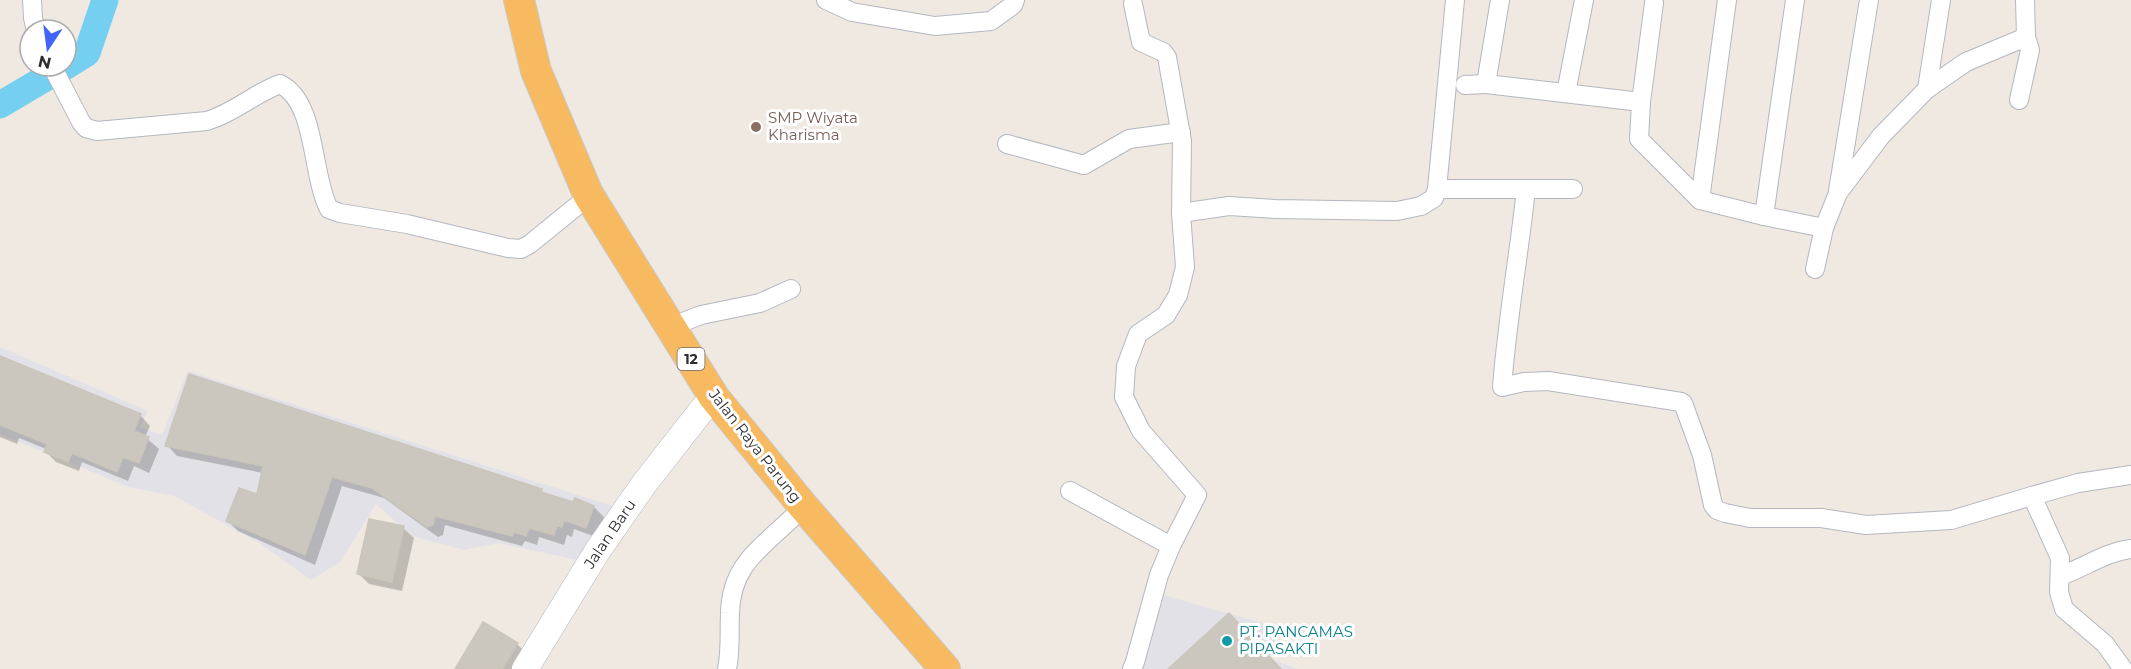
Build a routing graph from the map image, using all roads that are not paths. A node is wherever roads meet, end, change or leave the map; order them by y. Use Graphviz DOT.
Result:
graph roads {
  1 [pos="32,0"];
  2 [pos="504,0"];
  3 [pos="519,0"];
  4 [pos="826,0"];
  5 [pos="1015,0"];
  6 [pos="1455,0"];
  7 [pos="1500,0"];
  8 [pos="1584,0"];
  9 [pos="1727,0"];
  10 [pos="1795,0"];
  11 [pos="1869,0"];
  12 [pos="1941,0"];
  13 [pos="2025,0"];
  14 [pos="1650,1"];
  15 [pos="1133,4"];
  16 [pos="33,18"];
  17 [pos="2026,36"];
  18 [pos="58,78"];
  19 [pos="1486,84"];
  20 [pos="1465,85"];
  21 [pos="1927,89"];
  22 [pos="1566,93"];
  23 [pos="2019,100"];
  24 [pos="1641,102"];
  25 [pos="1181,132"];
  26 [pos="1007,144"];
  27 [pos="1437,189"];
  28 [pos="1526,189"];
  29 [pos="1573,189"];
  30 [pos="1838,193"];
  31 [pos="1700,200"];
  32 [pos="578,205"];
  33 [pos="1181,213"];
  34 [pos="1764,216"];
  35 [pos="1824,228"];
  36 [pos="1815,270"];
  37 [pos="791,289"];
  38 [pos="670,327"];
  39 [pos="705,406"];
  40 [pos="2131,475"];
  41 [pos="1070,491"];
  42 [pos="2032,496"];
  43 [pos="792,518"];
  44 [pos="1171,546"];
  45 [pos="2131,549"];
  46 [pos="2060,576"];
  47 [pos="525,669"];
  48 [pos="727,669"];
  49 [pos="920,669"];
  50 [pos="945,669"];
  51 [pos="1131,669"];
  52 [pos="2123,669"];
  1 -- 16 [label="street"];
  2 -- 32 [label="highway, Jalan Raya Parung / 12"];
  3 -- 38 [label="highway, Jalan Raya Parung / 12"];
  4 -- 5 [label="street"];
  6 -- 27 [label="street"];
  7 -- 19 [label="street"];
  8 -- 22 [label="street"];
  9 -- 31 [label="street"];
  10 -- 34 [label="street"];
  11 -- 30 [label="street"];
  12 -- 21 [label="street"];
  13 -- 17 [label="street"];
  14 -- 24 [label="street"];
  15 -- 25 [label="street"];
  17 -- 21 [label="street"];
  17 -- 23 [label="street"];
  18 -- 32 [label="street"];
  19 -- 20 [label="street"];
  19 -- 22 [label="street"];
  21 -- 30 [label="street"];
  22 -- 24 [label="street"];
  24 -- 31 [label="street"];
  25 -- 26 [label="street"];
  25 -- 33 [label="street"];
  27 -- 28 [label="street"];
  27 -- 33 [label="street"];
  28 -- 29 [label="street"];
  28 -- 42 [label="street"];
  30 -- 35 [label="street"];
  31 -- 34 [label="street"];
  32 -- 39 [label="highway, Jalan Raya Parung / 12"];
  33 -- 44 [label="street"];
  34 -- 35 [label="street"];
  35 -- 36 [label="street"];
  37 -- 38 [label="street"];
  38 -- 50 [label="highway, Jalan Raya Parung / 12"];
  39 -- 43 [label="highway, Jalan Raya Parung / 12"];
  39 -- 47 [label="main road, Jalan Baru"];
  40 -- 42 [label="street"];
  41 -- 44 [label="street"];
  42 -- 46 [label="street"];
  43 -- 48 [label="street"];
  43 -- 49 [label="highway, Jalan Raya Parung / 12"];
  44 -- 51 [label="street"];
  45 -- 46 [label="street"];
  46 -- 52 [label="street"];
}
